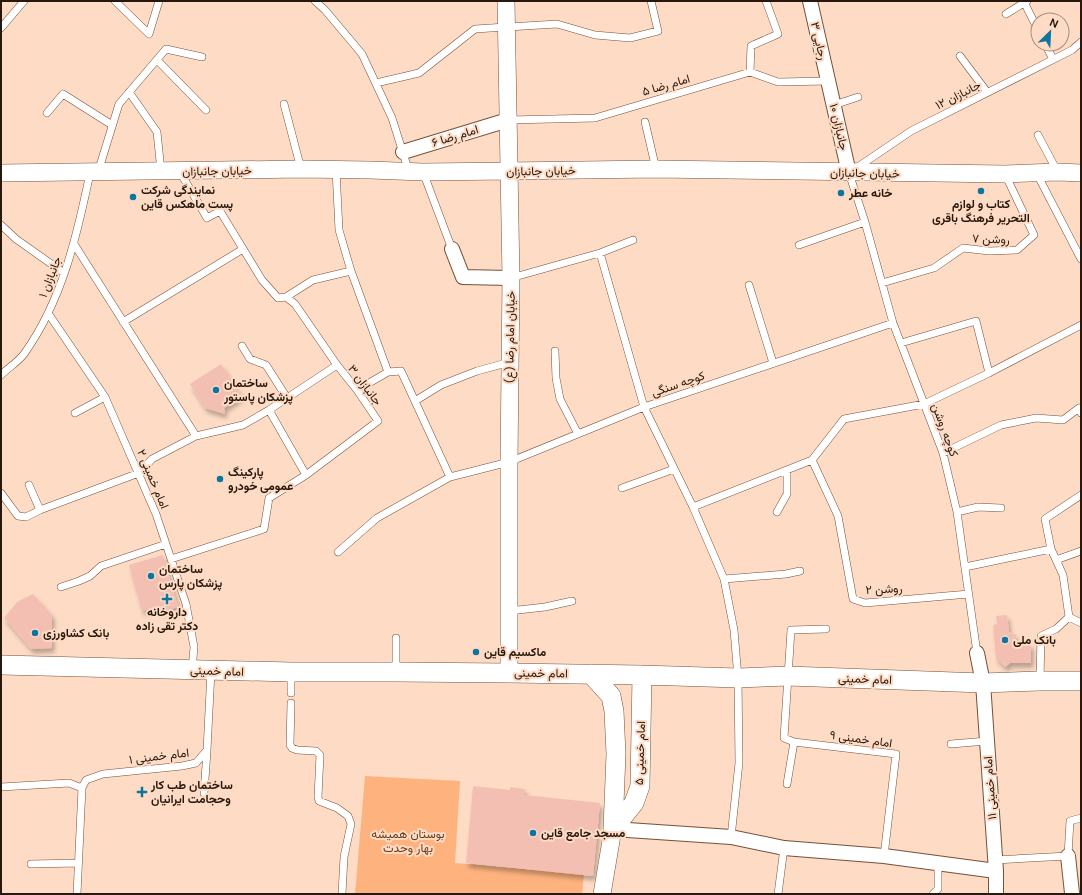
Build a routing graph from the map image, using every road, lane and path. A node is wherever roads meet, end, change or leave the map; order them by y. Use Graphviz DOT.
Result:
graph roads {
  1 [pos="24,1"];
  2 [pos="115,1"];
  3 [pos="159,1"];
  4 [pos="315,1"];
  5 [pos="506,1"];
  6 [pos="651,1"];
  7 [pos="766,1"];
  8 [pos="810,1"];
  9 [pos="1026,2"];
  10 [pos="1030,12"];
  11 [pos="1006,14"];
  12 [pos="507,27"];
  13 [pos="1,28"];
  14 [pos="1081,42"];
  15 [pos="1049,52"];
  16 [pos="960,56"];
  17 [pos="202,57"];
  18 [pos="1053,59"];
  19 [pos="157,60"];
  20 [pos="750,72"];
  21 [pos="828,81"];
  22 [pos="376,83"];
  23 [pos="129,92"];
  24 [pos="987,92"];
  25 [pos="858,97"];
  26 [pos="284,104"];
  27 [pos="834,106"];
  28 [pos="206,110"];
  29 [pos="48,114"];
  30 [pos="508,120"];
  31 [pos="645,122"];
  32 [pos="112,125"];
  33 [pos="1038,135"];
  34 [pos="403,152"];
  35 [pos="301,169"];
  36 [pos="656,169"];
  37 [pos="336,170"];
  38 [pos="161,171"];
  39 [pos="180,171"];
  40 [pos="94,172"];
  41 [pos="416,172"];
  42 [pos="508,172"];
  43 [pos="1058,172"];
  44 [pos="849,173"];
  45 [pos="1036,173"];
  46 [pos="1081,173"];
  47 [pos="1,174"];
  48 [pos="1006,174"];
  49 [pos="865,222"];
  50 [pos="1,225"];
  51 [pos="633,240"];
  52 [pos="74,244"];
  53 [pos="799,245"];
  54 [pos="243,249"];
  55 [pos="452,249"];
  56 [pos="600,253"];
  57 [pos="1081,258"];
  58 [pos="351,271"];
  59 [pos="64,273"];
  60 [pos="511,278"];
  61 [pos="882,283"];
  62 [pos="749,285"];
  63 [pos="286,297"];
  64 [pos="48,313"];
  65 [pos="123,322"];
  66 [pos="893,322"];
  67 [pos="1081,325"];
  68 [pos="901,343"];
  69 [pos="242,346"];
  70 [pos="555,351"];
  71 [pos="510,362"];
  72 [pos="773,363"];
  73 [pos="337,365"];
  74 [pos="388,372"];
  75 [pos="989,373"];
  76 [pos="1,375"];
  77 [pos="356,390"];
  78 [pos="106,397"];
  79 [pos="287,398"];
  80 [pos="414,401"];
  81 [pos="924,404"];
  82 [pos="644,407"];
  83 [pos="269,410"];
  84 [pos="75,413"];
  85 [pos="1081,413"];
  86 [pos="578,434"];
  87 [pos="196,436"];
  88 [pos="943,452"];
  89 [pos="812,460"];
  90 [pos="509,462"];
  91 [pos="674,469"];
  92 [pos="787,470"];
  93 [pos="139,473"];
  94 [pos="306,475"];
  95 [pos="450,477"];
  96 [pos="30,485"];
  97 [pos="622,488"];
  98 [pos="1,493"];
  99 [pos="1081,495"];
  100 [pos="693,507"];
  101 [pos="1001,508"];
  102 [pos="40,510"];
  103 [pos="777,512"];
  104 [pos="957,512"];
  105 [pos="166,544"];
  106 [pos="1051,548"];
  107 [pos="1081,551"];
  108 [pos="338,552"];
  109 [pos="171,559"];
  110 [pos="1056,560"];
  111 [pos="965,567"];
  112 [pos="800,571"];
  113 [pos="724,579"];
  114 [pos="61,587"];
  115 [pos="969,594"];
  116 [pos="572,600"];
  117 [pos="508,611"];
  118 [pos="1069,617"];
  119 [pos="1081,623"];
  120 [pos="826,628"];
  121 [pos="396,638"];
  122 [pos="977,653"];
  123 [pos="1,665"];
  124 [pos="202,670"];
  125 [pos="291,672"];
  126 [pos="396,672"];
  127 [pos="509,673"];
  128 [pos="591,674"];
  129 [pos="642,675"];
  130 [pos="788,676"];
  131 [pos="738,678"];
  132 [pos="1040,680"];
  133 [pos="1081,681"];
  134 [pos="983,683"];
  135 [pos="291,693"];
  136 [pos="291,703"];
  137 [pos="987,741"];
  138 [pos="794,742"];
  139 [pos="951,744"];
  140 [pos="207,750"];
  141 [pos="787,784"];
  142 [pos="1,787"];
  143 [pos="82,788"];
  144 [pos="204,793"];
  145 [pos="1081,818"];
  146 [pos="613,829"];
  147 [pos="732,837"];
  148 [pos="784,848"];
  149 [pos="884,856"];
  150 [pos="1068,856"];
  151 [pos="78,862"];
  152 [pos="31,864"];
  153 [pos="938,864"];
  154 [pos="995,866"];
  155 [pos="1072,892"];
  156 [pos="77,894"];
  157 [pos="342,894"];
  158 [pos="602,894"];
  159 [pos="778,894"];
  160 [pos="933,894"];
  161 [pos="996,894"];
  1 -- 13 [label="lane"];
  2 -- 3 [label="lane"];
  4 -- 22 [label="lane"];
  5 -- 12 [label="street, خیابان امام رضا (ع)"];
  6 -- 12 [label="lane"];
  7 -- 20 [label="lane"];
  8 -- 21 [label="street, رجایی ۳"];
  9 -- 10 [label="lane"];
  9 -- 11 [label="lane"];
  12 -- 22 [label="lane"];
  12 -- 30 [label="street, خیابان امام رضا (ع)"];
  14 -- 18 [label="lane, جانبازان ۱۲"];
  15 -- 18 [label="lane"];
  16 -- 24 [label="lane"];
  17 -- 19 [label="lane, جانبازان ۱"];
  18 -- 24 [label="lane, جانبازان ۱۲"];
  19 -- 23 [label="lane, جانبازان ۱"];
  19 -- 28 [label="lane"];
  20 -- 21 [label="lane"];
  20 -- 30 [label="lane, امام رضا ۵"];
  21 -- 27 [label="street, جانبازان ۱۰"];
  22 -- 34 [label="lane"];
  23 -- 32 [label="lane, جانبازان ۱"];
  23 -- 38 [label="lane"];
  24 -- 44 [label="lane, جانبازان ۱۲"];
  25 -- 27 [label="lane"];
  26 -- 35 [label="lane"];
  27 -- 44 [label="street, جانبازان ۱۰"];
  29 -- 32 [label="lane"];
  30 -- 34 [label="street, امام رضا ۶"];
  30 -- 42 [label="street, خیابان امام رضا (ع)"];
  31 -- 36 [label="lane"];
  32 -- 40 [label="lane, جانبازان ۱"];
  33 -- 43 [label="lane"];
  34 -- 41 [label="lane"];
  35 -- 37 [label="street, خیابان جانبازان"];
  35 -- 39 [label="street, خیابان جانبازان"];
  36 -- 42 [label="street, خیابان جانبازان"];
  36 -- 44 [label="street, خیابان جانبازان"];
  37 -- 41 [label="street, خیابان جانبازان"];
  37 -- 58 [label="lane"];
  38 -- 39 [label="street, خیابان جانبازان"];
  38 -- 40 [label="street, خیابان جانبازان"];
  39 -- 54 [label="lane, جانبازان ۳"];
  40 -- 47 [label="street, خیابان جانبازان"];
  40 -- 52 [label="lane, جانبازان ۱"];
  41 -- 42 [label="street, خیابان جانبازان"];
  41 -- 55 [label="lane"];
  42 -- 60 [label="street, خیابان امام رضا (ع)"];
  43 -- 45 [label="street, خیابان جانبازان"];
  43 -- 46 [label="street, خیابان جانبازان"];
  44 -- 48 [label="street, خیابان جانبازان"];
  44 -- 49 [label="lane, کوچه روشن"];
  45 -- 48 [label="street, خیابان جانبازان"];
  45 -- 57 [label="lane"];
  48 -- 61 [label="lane, روشن ۷"];
  49 -- 53 [label="lane"];
  49 -- 61 [label="lane, کوچه روشن"];
  50 -- 59 [label="lane"];
  51 -- 56 [label="lane"];
  52 -- 59 [label="lane, جانبازان ۱"];
  52 -- 65 [label="lane"];
  54 -- 63 [label="lane, جانبازان ۳"];
  54 -- 65 [label="lane"];
  55 -- 60 [label="street"];
  56 -- 60 [label="lane"];
  56 -- 82 [label="lane"];
  58 -- 63 [label="lane"];
  58 -- 74 [label="lane"];
  59 -- 64 [label="lane, جانبازان ۱"];
  60 -- 71 [label="street, خیابان امام رضا (ع)"];
  61 -- 66 [label="lane, کوچه روشن"];
  62 -- 72 [label="lane"];
  63 -- 73 [label="lane, جانبازان ۳"];
  64 -- 76 [label="lane, جانبازان ۱"];
  64 -- 78 [label="lane, امام خمینی ۲"];
  65 -- 87 [label="lane"];
  66 -- 68 [label="lane, کوچه روشن"];
  66 -- 72 [label="lane, کوچه سنگی"];
  67 -- 75 [label="lane"];
  68 -- 75 [label="lane"];
  68 -- 81 [label="lane, کوچه روشن"];
  69 -- 79 [label="lane"];
  70 -- 86 [label="lane"];
  71 -- 80 [label="lane"];
  71 -- 90 [label="street, خیابان امام رضا (ع)"];
  72 -- 82 [label="lane, کوچه سنگی"];
  73 -- 77 [label="lane, جانبازان ۳"];
  73 -- 79 [label="lane"];
  74 -- 77 [label="lane"];
  74 -- 80 [label="lane"];
  75 -- 81 [label="lane"];
  77 -- 94 [label="lane, جانبازان ۳"];
  78 -- 84 [label="lane"];
  78 -- 93 [label="lane, امام خمینی ۲"];
  79 -- 83 [label="lane"];
  80 -- 95 [label="lane"];
  81 -- 88 [label="lane, کوچه روشن"];
  81 -- 89 [label="lane"];
  82 -- 86 [label="lane, کوچه سنگی"];
  82 -- 91 [label="lane"];
  83 -- 87 [label="lane"];
  83 -- 94 [label="lane"];
  85 -- 88 [label="lane"];
  86 -- 90 [label="lane, کوچه سنگی"];
  87 -- 93 [label="lane"];
  88 -- 104 [label="lane, کوچه روشن"];
  89 -- 92 [label="lane"];
  89 -- 115 [label="lane, روشن ۲"];
  90 -- 95 [label="lane, کوچه سنگی"];
  90 -- 117 [label="street, خیابان امام رضا (ع)"];
  91 -- 97 [label="lane"];
  91 -- 100 [label="lane"];
  92 -- 100 [label="lane"];
  92 -- 103 [label="lane"];
  93 -- 102 [label="lane"];
  93 -- 105 [label="lane, امام خمینی ۲"];
  94 -- 109 [label="lane, جانبازان ۳"];
  95 -- 108 [label="lane, کوچه سنگی"];
  96 -- 102 [label="lane"];
  98 -- 102 [label="lane"];
  99 -- 106 [label="lane"];
  100 -- 113 [label="lane"];
  101 -- 104 [label="lane"];
  104 -- 111 [label="lane, کوچه روشن"];
  105 -- 109 [label="lane, امام خمینی ۲"];
  105 -- 114 [label="lane"];
  106 -- 110 [label="lane"];
  106 -- 111 [label="lane"];
  107 -- 110 [label="lane"];
  109 -- 124 [label="lane, امام خمینی ۲"];
  110 -- 118 [label="lane"];
  111 -- 115 [label="lane, کوچه روشن"];
  112 -- 113 [label="lane"];
  113 -- 131 [label="lane"];
  115 -- 122 [label="lane, کوچه روشن"];
  116 -- 117 [label="lane"];
  117 -- 127 [label="street, خیابان امام رضا (ع)"];
  118 -- 119 [label="lane"];
  118 -- 132 [label="lane"];
  120 -- 130 [label="lane"];
  121 -- 126 [label="lane"];
  122 -- 134 [label="street, امام خمینی ۱۱"];
  123 -- 124 [label="main road, امام خمینی"];
  124 -- 125 [label="main road, امام خمینی"];
  124 -- 140 [label="lane"];
  125 -- 126 [label="main road, امام خمینی"];
  125 -- 135 [label="lane"];
  126 -- 127 [label="main road, امام خمینی"];
  127 -- 128 [label="main road, امام خمینی"];
  128 -- 129 [label="main road, امام خمینی"];
  128 -- 146 [label="main road"];
  129 -- 131 [label="main road, امام خمینی"];
  129 -- 146 [label="main road, امام خمینی ۵"];
  130 -- 131 [label="main road, امام خمینی"];
  130 -- 134 [label="main road, امام خمینی"];
  130 -- 138 [label="lane"];
  131 -- 147 [label="lane"];
  132 -- 133 [label="main road, امام خمینی"];
  132 -- 134 [label="main road, امام خمینی"];
  134 -- 137 [label="street, امام خمینی ۱۱"];
  136 -- 157 [label="lane"];
  137 -- 139 [label="lane"];
  137 -- 154 [label="street, امام خمینی ۱۱"];
  138 -- 141 [label="lane"];
  138 -- 149 [label="lane, امام خمینی ۹"];
  140 -- 143 [label="lane, امام خمینی ۱"];
  140 -- 144 [label="lane"];
  142 -- 143 [label="lane"];
  143 -- 151 [label="lane"];
  145 -- 150 [label="lane"];
  146 -- 147 [label="street"];
  146 -- 158 [label="street, امام خمینی ۵"];
  147 -- 148 [label="street"];
  148 -- 149 [label="street"];
  148 -- 159 [label="lane"];
  149 -- 153 [label="street"];
  150 -- 154 [label="lane"];
  150 -- 155 [label="street"];
  151 -- 152 [label="lane"];
  151 -- 156 [label="lane"];
  153 -- 154 [label="street"];
  153 -- 160 [label="lane"];
  154 -- 161 [label="street, امام خمینی ۱۱"];
}
